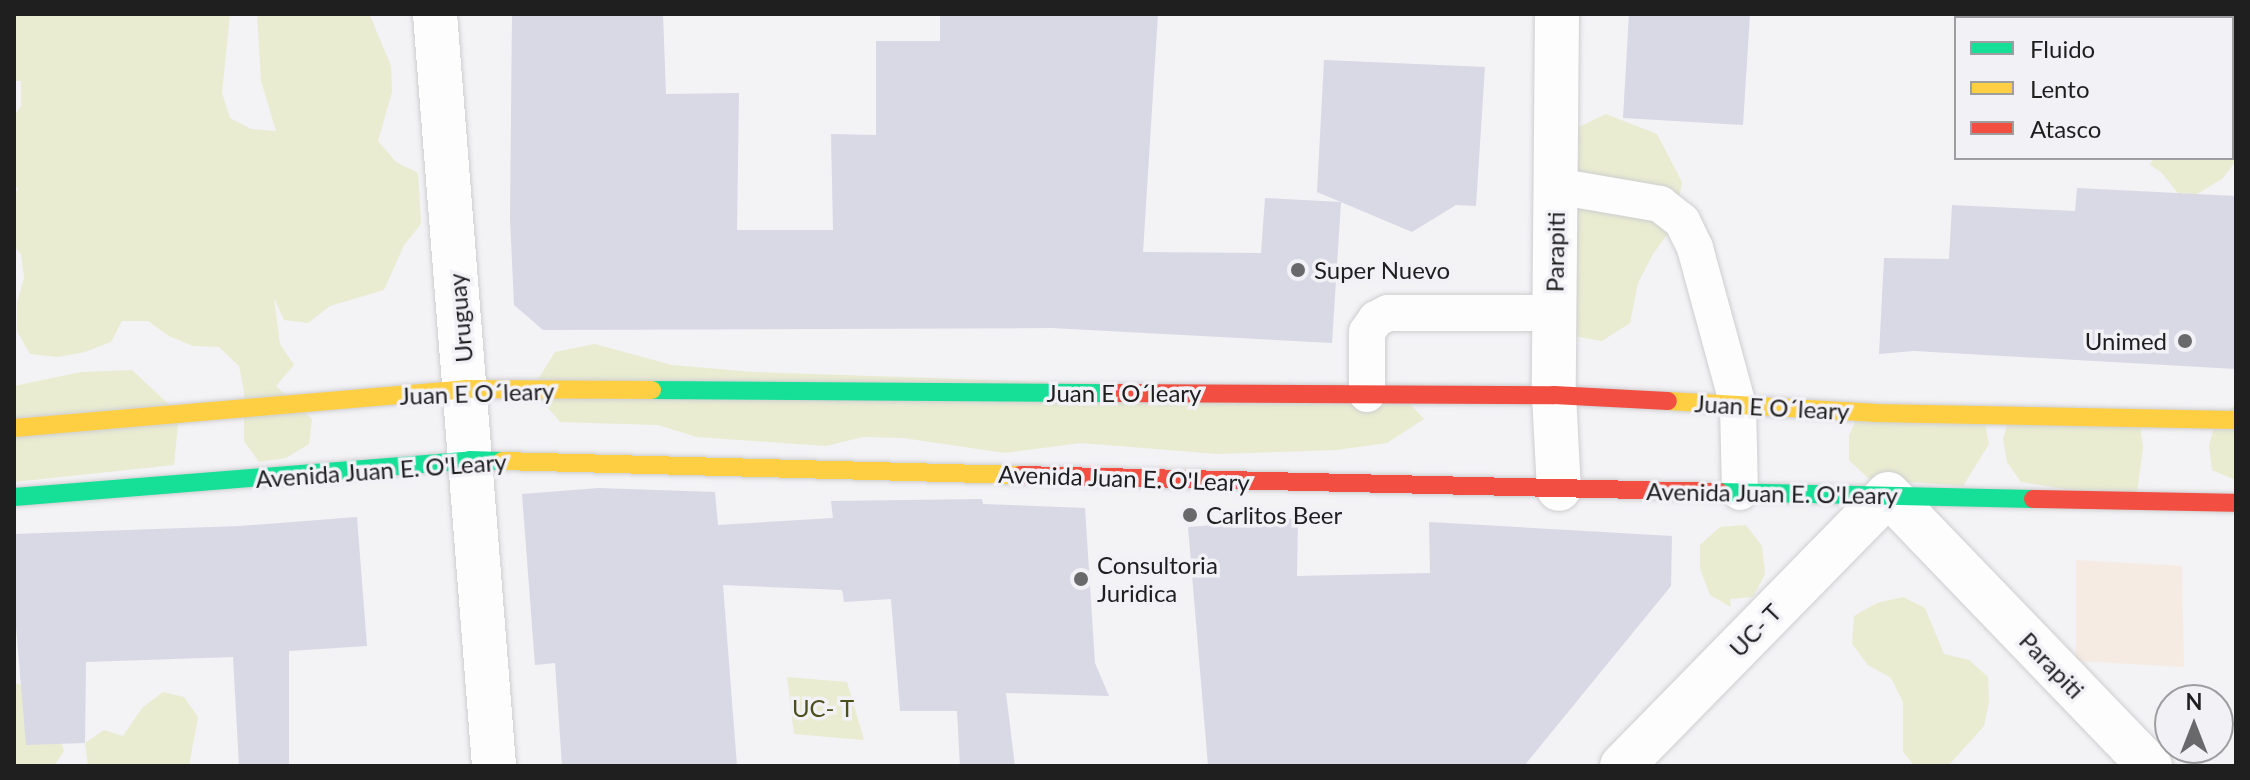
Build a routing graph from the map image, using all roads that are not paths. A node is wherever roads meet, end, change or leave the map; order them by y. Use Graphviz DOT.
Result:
graph roads {
  1 [pos="435,14"];
  2 [pos="1557,14"];
  3 [pos="1556,186"];
  4 [pos="1554,313"];
  5 [pos="465,389"];
  6 [pos="1367,394"];
  7 [pos="1554,395"];
  8 [pos="1738,405"];
  9 [pos="2236,420"];
  10 [pos="14,428"];
  11 [pos="470,460"];
  12 [pos="1559,489"];
  13 [pos="1740,492"];
  14 [pos="1888,494"];
  15 [pos="14,497"];
  16 [pos="2236,503"];
  17 [pos="494,766"];
  18 [pos="1622,766"];
  19 [pos="2150,766"];
  1 -- 5 [label="street, Uruguay"];
  2 -- 3 [label="street, Parapiti"];
  3 -- 4 [label="street, Parapiti"];
  3 -- 8 [label="lane"];
  4 -- 6 [label="lane"];
  4 -- 7 [label="street, Parapiti"];
  5 -- 6 [label="street, Juan E O´leary"];
  5 -- 10 [label="street, Juan E O´leary"];
  5 -- 11 [label="street, Uruguay"];
  6 -- 7 [label="street, Juan E O´leary"];
  7 -- 8 [label="street, Juan E O´leary"];
  7 -- 12 [label="street, Parapiti"];
  8 -- 9 [label="street, Juan E O´leary"];
  8 -- 13 [label="lane"];
  11 -- 12 [label="street, Avenida Juan E. O'Leary"];
  11 -- 15 [label="street, Avenida Juan E. O'Leary"];
  11 -- 17 [label="street, Uruguay"];
  12 -- 13 [label="street, Avenida Juan E. O'Leary"];
  13 -- 14 [label="street, Avenida Juan E. O'Leary"];
  14 -- 16 [label="street, Avenida Juan E. O'Leary"];
  14 -- 18 [label="street, UC- T"];
  14 -- 19 [label="street, Parapiti"];
}
